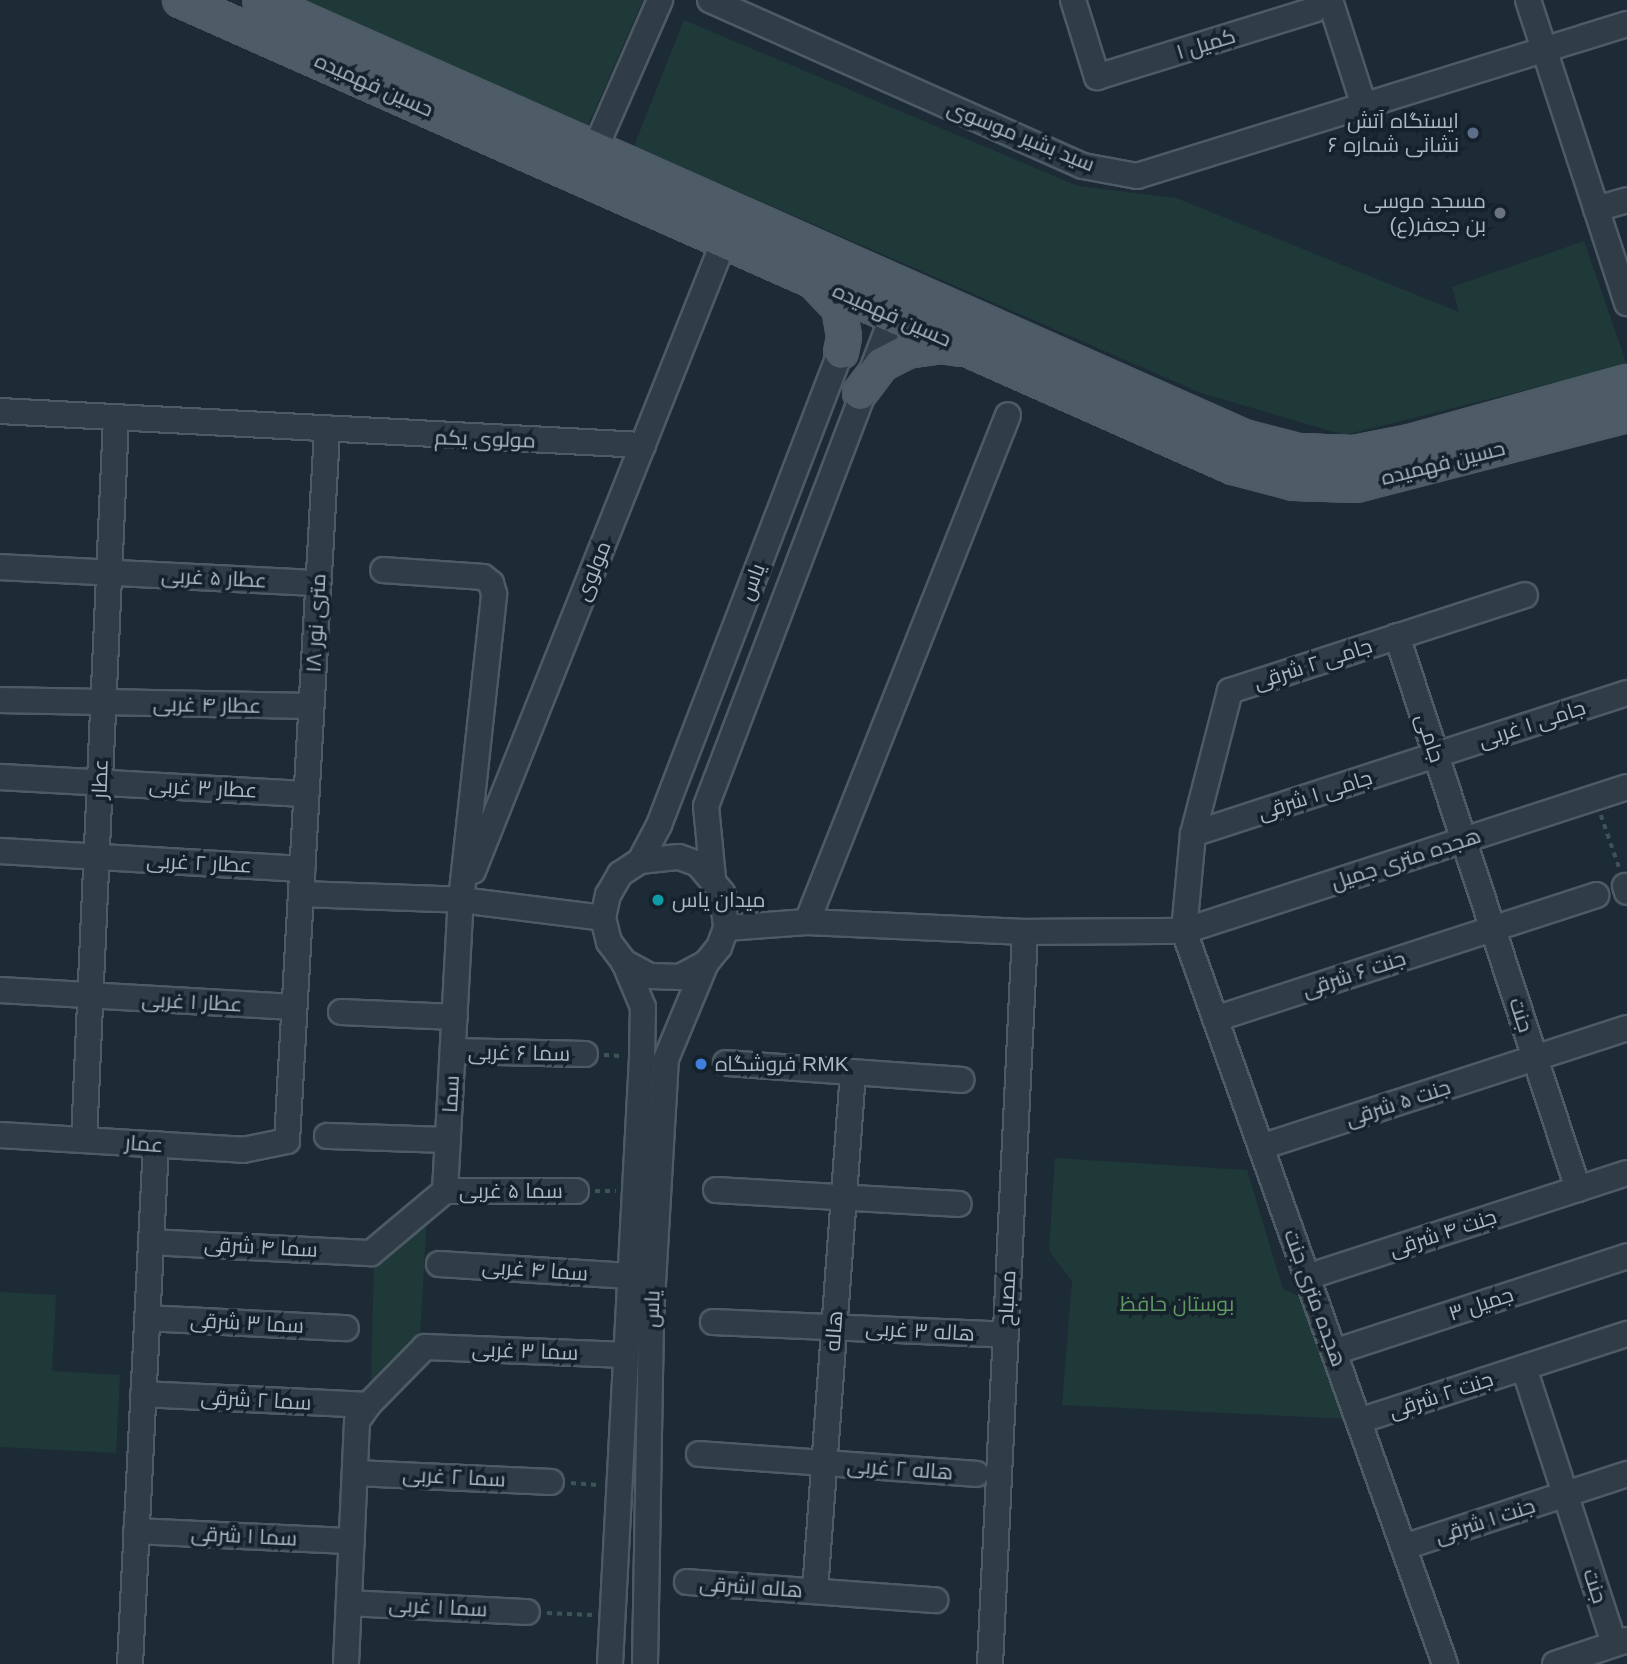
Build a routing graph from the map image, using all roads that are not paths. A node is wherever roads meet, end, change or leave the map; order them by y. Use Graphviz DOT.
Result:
graph roads {
  1 [pos="180,0"];
  2 [pos="260,0"];
  3 [pos="660,0"];
  4 [pos="710,0"];
  5 [pos="1073,0"];
  6 [pos="1528,0"];
  7 [pos="1322,5"];
  8 [pos="1627,24"];
  9 [pos="1545,51"];
  10 [pos="1364,106"];
  11 [pos="595,149"];
  12 [pos="1627,200"];
  13 [pos="1597,209"];
  14 [pos="724,241"];
  15 [pos="873,273"];
  16 [pos="807,278"];
  17 [pos="860,301"];
  18 [pos="898,302"];
  19 [pos="1627,303"];
  20 [pos="841,352"];
  21 [pos="974,352"];
  22 [pos="1627,382"];
  23 [pos="860,393"];
  24 [pos="0,411"];
  25 [pos="1008,415"];
  26 [pos="1627,415"];
  27 [pos="116,418"];
  28 [pos="327,432"];
  29 [pos="643,445"];
  30 [pos="0,567"];
  31 [pos="383,570"];
  32 [pos="109,573"];
  33 [pos="318,583"];
  34 [pos="1525,594"];
  35 [pos="1397,636"];
  36 [pos="1627,693"];
  37 [pos="0,700"];
  38 [pos="103,704"];
  39 [pos="311,706"];
  40 [pos="1436,755"];
  41 [pos="0,777"];
  42 [pos="100,782"];
  43 [pos="1627,787"];
  44 [pos="306,794"];
  45 [pos="1193,834"];
  46 [pos="1464,840"];
  47 [pos="0,851"];
  48 [pos="97,857"];
  49 [pos="640,861"];
  50 [pos="302,869"];
  51 [pos="713,878"];
  52 [pos="301,894"];
  53 [pos="1596,895"];
  54 [pos="461,901"];
  55 [pos="603,918"];
  56 [pos="807,922"];
  57 [pos="726,928"];
  58 [pos="1493,929"];
  59 [pos="1184,931"];
  60 [pos="1025,932"];
  61 [pos="624,962"];
  62 [pos="706,963"];
  63 [pos="0,989"];
  64 [pos="91,997"];
  65 [pos="294,1007"];
  66 [pos="341,1012"];
  67 [pos="455,1017"];
  68 [pos="1215,1019"];
  69 [pos="1627,1028"];
  70 [pos="453,1051"];
  71 [pos="585,1054"];
  72 [pos="1535,1058"];
  73 [pos="726,1062"];
  74 [pos="853,1072"];
  75 [pos="961,1080"];
  76 [pos="0,1135"];
  77 [pos="327,1136"];
  78 [pos="84,1140"];
  79 [pos="287,1140"];
  80 [pos="448,1140"];
  81 [pos="156,1144"];
  82 [pos="1261,1147"];
  83 [pos="1627,1173"];
  84 [pos="1578,1189"];
  85 [pos="716,1190"];
  86 [pos="445,1191"];
  87 [pos="576,1191"];
  88 [pos="843,1198"];
  89 [pos="959,1205"];
  90 [pos="151,1242"];
  91 [pos="1627,1256"];
  92 [pos="439,1265"];
  93 [pos="631,1276"];
  94 [pos="1307,1277"];
  95 [pos="148,1318"];
  96 [pos="713,1322"];
  97 [pos="346,1328"];
  98 [pos="834,1328"];
  99 [pos="1627,1334"];
  100 [pos="1006,1335"];
  101 [pos="1334,1352"];
  102 [pos="626,1355"];
  103 [pos="1524,1368"];
  104 [pos="144,1394"];
  105 [pos="368,1405"];
  106 [pos="1359,1421"];
  107 [pos="699,1454"];
  108 [pos="824,1464"];
  109 [pos="356,1472"];
  110 [pos="976,1474"];
  111 [pos="1627,1474"];
  112 [pos="551,1482"];
  113 [pos="1566,1494"];
  114 [pos="136,1531"];
  115 [pos="352,1541"];
  116 [pos="1404,1547"];
  117 [pos="688,1582"];
  118 [pos="815,1591"];
  119 [pos="935,1600"];
  120 [pos="349,1603"];
  121 [pos="527,1612"];
  122 [pos="1621,1642"];
  123 [pos="130,1664"];
  124 [pos="346,1664"];
  125 [pos="610,1664"];
  126 [pos="645,1664"];
  127 [pos="990,1664"];
  128 [pos="1445,1664"];
  129 [pos="1555,1664"];
  1 -- 14 [label="main road, حسین فهمیده"];
  2 -- 11 [label="main road, حسین فهمیده"];
  3 -- 11 [label="street"];
  4 -- 10 [label="street, سید بشیر موسوی"];
  5 -- 7 [label="street, کمیل ۱"];
  6 -- 9 [label="street"];
  7 -- 10 [label="street"];
  8 -- 9 [label="street, سید بشیر موسوی"];
  9 -- 10 [label="street, سید بشیر موسوی"];
  9 -- 13 [label="street"];
  11 -- 15 [label="main road, حسین فهمیده"];
  12 -- 13 [label="street"];
  13 -- 19 [label="street"];
  14 -- 16 [label="main road, حسین فهمیده"];
  14 -- 29 [label="street, مولوی"];
  15 -- 17 [label="main road"];
  15 -- 18 [label="main road, حسین فهمیده"];
  16 -- 17 [label="main road, حسین فهمیده"];
  16 -- 20 [label="main road"];
  17 -- 18 [label="main road, حسین فهمیده"];
  17 -- 20 [label="street, یاس"];
  18 -- 21 [label="main road, حسین فهمیده"];
  18 -- 22 [label="main road, حسین فهمیده"];
  18 -- 23 [label="street, یاس"];
  20 -- 49 [label="street, یاس"];
  21 -- 23 [label="main road"];
  21 -- 26 [label="main road, حسین فهمیده"];
  23 -- 51 [label="street, یاس"];
  24 -- 27 [label="street"];
  25 -- 56 [label="street"];
  27 -- 28 [label="street"];
  27 -- 32 [label="street, عطار"];
  28 -- 29 [label="street, مولوی یکم"];
  28 -- 33 [label="street, ۱۸ متری نور"];
  29 -- 54 [label="street, مولوی"];
  30 -- 32 [label="street, عطار ۵ غربی"];
  31 -- 54 [label="street, سما"];
  32 -- 33 [label="street, عطار ۵ غربی"];
  32 -- 38 [label="street, عطار"];
  33 -- 39 [label="street, ۱۸ متری نور"];
  34 -- 35 [label="street, جامی ۲ شرقی"];
  35 -- 40 [label="street, جامی"];
  35 -- 45 [label="street, جامی ۲ شرقی"];
  36 -- 40 [label="street, جامی ۱ غربی"];
  37 -- 38 [label="street, عطار ۴ غربی"];
  38 -- 39 [label="street, عطار ۴ غربی"];
  38 -- 42 [label="street, عطار"];
  39 -- 44 [label="street, ۱۸ متری نور"];
  40 -- 45 [label="street, جامی ۱ شرقی"];
  40 -- 46 [label="street, جامی"];
  41 -- 42 [label="street, عطار ۳ غربی"];
  42 -- 44 [label="street, عطار ۳ غربی"];
  42 -- 48 [label="street, عطار"];
  43 -- 46 [label="street, هجده متری جمیل"];
  44 -- 50 [label="street, ۱۸ متری نور"];
  45 -- 59 [label="street"];
  46 -- 58 [label="street, جنت"];
  46 -- 59 [label="street, هجده متری جمیل"];
  47 -- 48 [label="street, عطار ۲ غربی"];
  48 -- 50 [label="street, عطار ۲ غربی"];
  48 -- 64 [label="street, عطار"];
  49 -- 51 [label="street"];
  49 -- 55 [label="street"];
  50 -- 52 [label="street, ۱۸ متری نور"];
  51 -- 57 [label="street"];
  52 -- 54 [label="street"];
  52 -- 65 [label="street, ۱۸ متری نور"];
  53 -- 58 [label="street, جنت ۶ شرقی"];
  54 -- 55 [label="street"];
  54 -- 67 [label="street, سما"];
  55 -- 61 [label="street"];
  56 -- 57 [label="street"];
  56 -- 60 [label="street"];
  57 -- 62 [label="street"];
  58 -- 68 [label="street, جنت ۶ شرقی"];
  58 -- 72 [label="street, جنت"];
  59 -- 60 [label="street"];
  59 -- 68 [label="street, هجده متری جنت"];
  60 -- 100 [label="street, مصباح"];
  61 -- 62 [label="street"];
  61 -- 93 [label="street, یاس"];
  62 -- 126 [label="street, یاس"];
  63 -- 64 [label="street, عطار ۱ غربی"];
  64 -- 65 [label="street, عطار ۱ غربی"];
  64 -- 78 [label="street, عطار"];
  65 -- 79 [label="street, ۱۸ متری نور"];
  66 -- 67 [label="street"];
  67 -- 70 [label="street, سما"];
  68 -- 82 [label="street, هجده متری جنت"];
  69 -- 72 [label="street, جنت ۵ شرقی"];
  70 -- 71 [label="street, سما ۶ غربی"];
  70 -- 80 [label="street, سما"];
  72 -- 82 [label="street, جنت ۵ شرقی"];
  72 -- 84 [label="street, جنت"];
  73 -- 74 [label="street"];
  74 -- 75 [label="street"];
  74 -- 88 [label="street, هاله"];
  76 -- 78 [label="street, عمار"];
  77 -- 80 [label="street"];
  78 -- 81 [label="street, عمار"];
  79 -- 81 [label="street, عمار"];
  80 -- 86 [label="street, سما"];
  81 -- 90 [label="street"];
  82 -- 94 [label="street, هجده متری جنت"];
  83 -- 84 [label="street, جنت ۴ شرقی"];
  84 -- 94 [label="street, جنت ۴ شرقی"];
  85 -- 88 [label="street"];
  86 -- 87 [label="street, سما ۵ غربی"];
  86 -- 90 [label="street, سما ۴ شرقی"];
  88 -- 89 [label="street"];
  88 -- 98 [label="street, هاله"];
  90 -- 95 [label="street"];
  91 -- 101 [label="street, جمیل ۳"];
  92 -- 93 [label="street, سما ۴ غربی"];
  93 -- 102 [label="street, یاس"];
  94 -- 101 [label="street, هجده متری جنت"];
  95 -- 97 [label="street, سما ۳ شرقی"];
  95 -- 104 [label="street"];
  96 -- 98 [label="street, هاله ۳ غربی"];
  98 -- 100 [label="street, هاله ۳ غربی"];
  98 -- 108 [label="street, هاله"];
  99 -- 103 [label="street, جنت ۲ شرقی"];
  100 -- 127 [label="street, مصباح"];
  101 -- 106 [label="street, هجده متری جنت"];
  102 -- 105 [label="street, سما ۳ غربی"];
  102 -- 125 [label="street, یاس"];
  103 -- 106 [label="street, جنت ۲ شرقی"];
  103 -- 113 [label="street, جنت"];
  104 -- 105 [label="street, سما ۲ شرقی"];
  104 -- 114 [label="street"];
  105 -- 109 [label="street"];
  106 -- 116 [label="street, هجده متری جنت"];
  107 -- 108 [label="street, هاله ۲ غربی"];
  108 -- 110 [label="street, هاله ۲ غربی"];
  108 -- 118 [label="street, هاله"];
  109 -- 112 [label="street, سما ۲ غربی"];
  109 -- 115 [label="street"];
  111 -- 113 [label="street, جنت ۱ شرقی"];
  113 -- 116 [label="street, جنت ۱ شرقی"];
  113 -- 122 [label="street, جنت"];
  114 -- 115 [label="street, سما ۱ شرقی"];
  114 -- 123 [label="street"];
  115 -- 120 [label="street"];
  116 -- 128 [label="street, هجده متری جنت"];
  117 -- 118 [label="street, هاله ۱شرقی"];
  118 -- 119 [label="street, هاله ۱شرقی"];
  120 -- 121 [label="street, سما ۱ غربی"];
  120 -- 124 [label="street"];
  122 -- 129 [label="street"];
}
